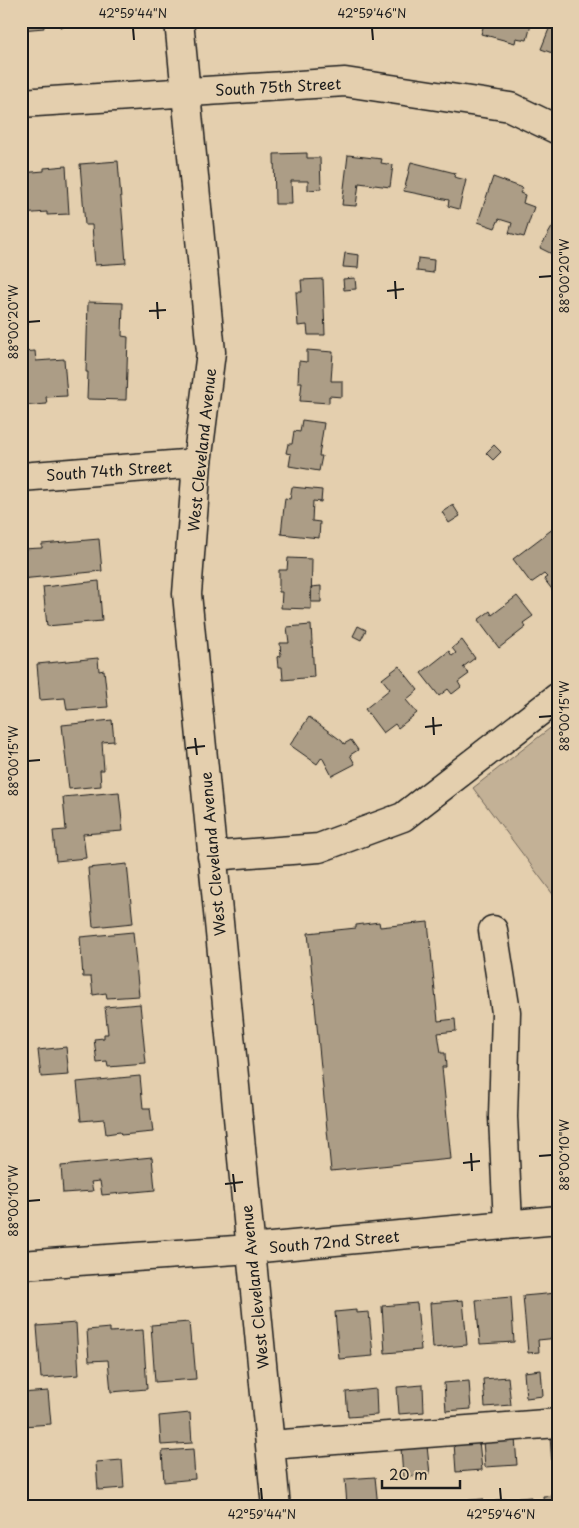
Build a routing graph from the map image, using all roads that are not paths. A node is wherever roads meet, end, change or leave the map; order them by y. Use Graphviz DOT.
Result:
graph roads {
  1 [pos="179,21"];
  2 [pos="185,92"];
  3 [pos="21,103"];
  4 [pos="558,130"];
  5 [pos="197,463"];
  6 [pos="21,477"];
  7 [pos="558,697"];
  8 [pos="212,856"];
  9 [pos="493,930"];
  10 [pos="558,1220"];
  11 [pos="508,1224"];
  12 [pos="250,1249"];
  13 [pos="21,1265"];
  14 [pos="558,1423"];
  15 [pos="270,1445"];
  16 [pos="276,1507"];
  1 -- 2 [label="street, West Cleveland Avenue"];
  2 -- 3 [label="street, South 75th Street"];
  2 -- 4 [label="street, South 75th Street"];
  2 -- 5 [label="street, West Cleveland Avenue"];
  5 -- 6 [label="street, South 74th Street"];
  5 -- 8 [label="street, West Cleveland Avenue"];
  7 -- 8 [label="street"];
  8 -- 12 [label="street, West Cleveland Avenue"];
  9 -- 11 [label="street"];
  10 -- 11 [label="street, South 72nd Street"];
  11 -- 12 [label="street, South 72nd Street"];
  12 -- 13 [label="street, South 72nd Street"];
  12 -- 15 [label="street, West Cleveland Avenue"];
  14 -- 15 [label="street"];
  15 -- 16 [label="street, West Cleveland Avenue"];
}
